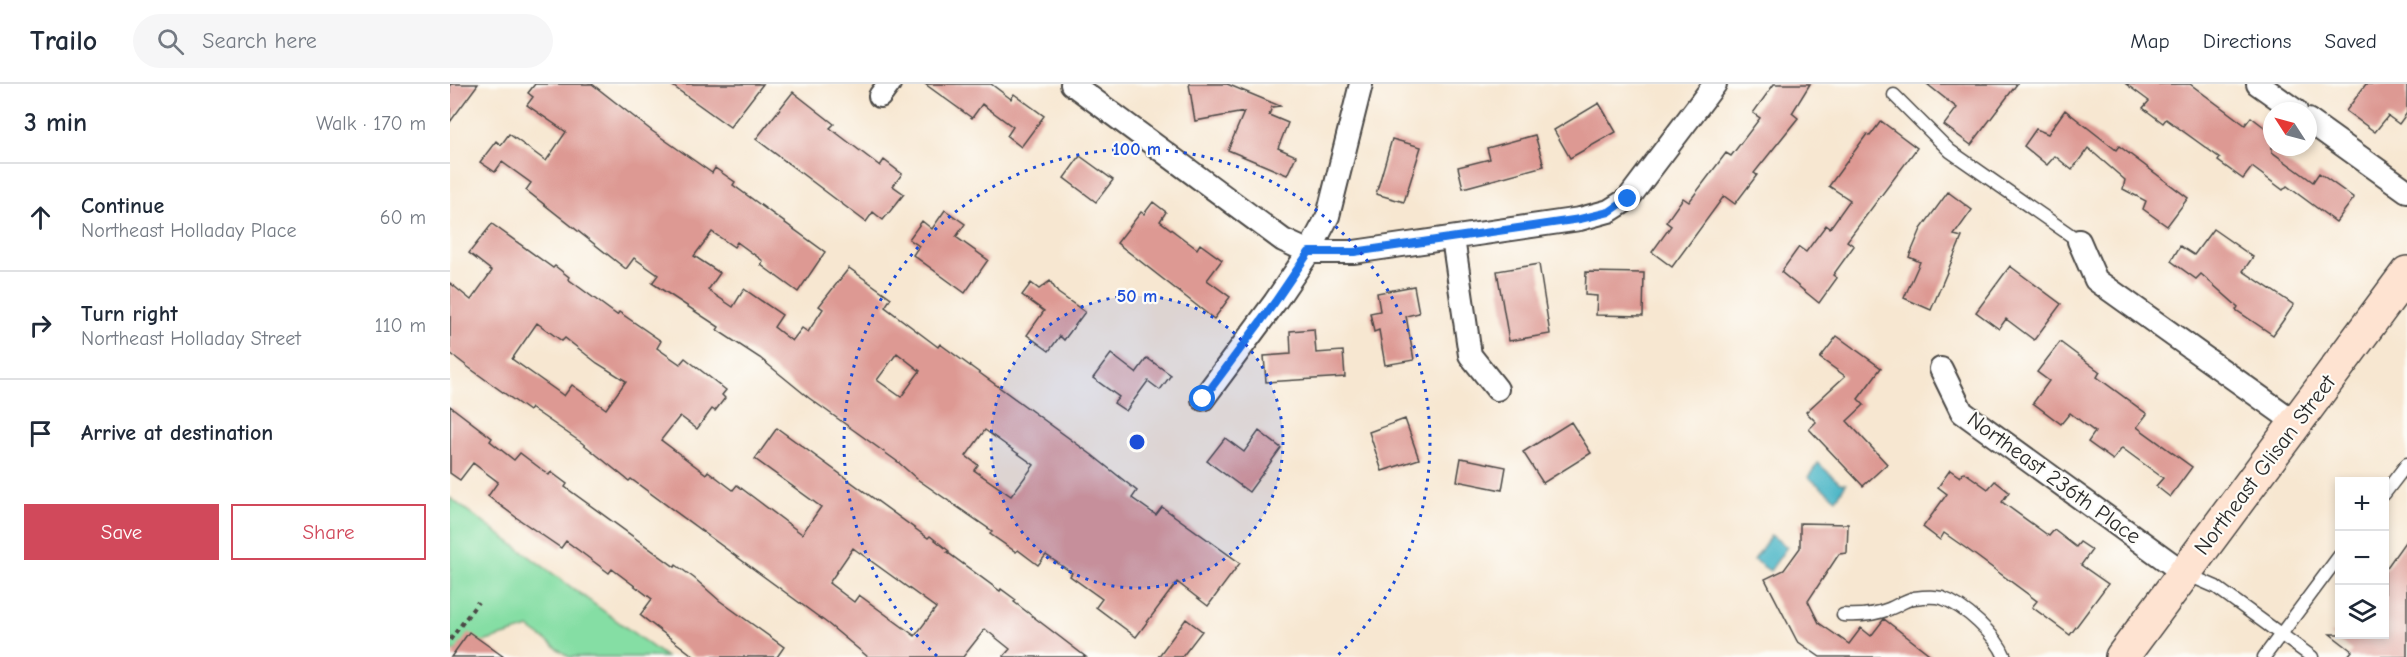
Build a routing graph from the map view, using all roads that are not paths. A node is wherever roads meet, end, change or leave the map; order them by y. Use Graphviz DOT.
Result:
graph roads {
  1 [pos="1072,84"];
  2 [pos="1361,84"];
  3 [pos="1715,84"];
  4 [pos="2258,84"];
  5 [pos="1894,95"];
  6 [pos="2283,102"];
  7 [pos="2317,126"];
  8 [pos="2407,191"];
  9 [pos="1453,238"];
  10 [pos="2079,241"];
  11 [pos="1309,252"];
  12 [pos="2407,273"];
  13 [pos="1941,369"];
  14 [pos="1497,389"];
  15 [pos="1203,399"];
  16 [pos="2296,423"];
  17 [pos="2407,464"];
  18 [pos="2389,489"];
  19 [pos="2335,562"];
  20 [pos="2184,573"];
  21 [pos="1843,615"];
  22 [pos="2282,634"];
  23 [pos="2005,657"];
  24 [pos="2122,657"];
  25 [pos="2264,657"];
  26 [pos="2312,657"];
  1 -- 11 [label="street"];
  2 -- 11 [label="street"];
  3 -- 9 [label="street"];
  4 -- 6 [label="street"];
  5 -- 10 [label="lane"];
  7 -- 8 [label="street"];
  9 -- 11 [label="street"];
  9 -- 14 [label="street"];
  10 -- 16 [label="street"];
  11 -- 15 [label="street"];
  12 -- 16 [label="main road, Northeast Glisan Street"];
  13 -- 20 [label="street, Northeast 236th Place"];
  16 -- 20 [label="main road, Northeast Glisan Street"];
  17 -- 18 [label="lane"];
  19 -- 22 [label="lane"];
  20 -- 22 [label="lane"];
  20 -- 24 [label="main road, Northeast Glisan Street"];
  21 -- 23 [label="lane"];
  22 -- 25 [label="lane"];
  22 -- 26 [label="lane"];
}
